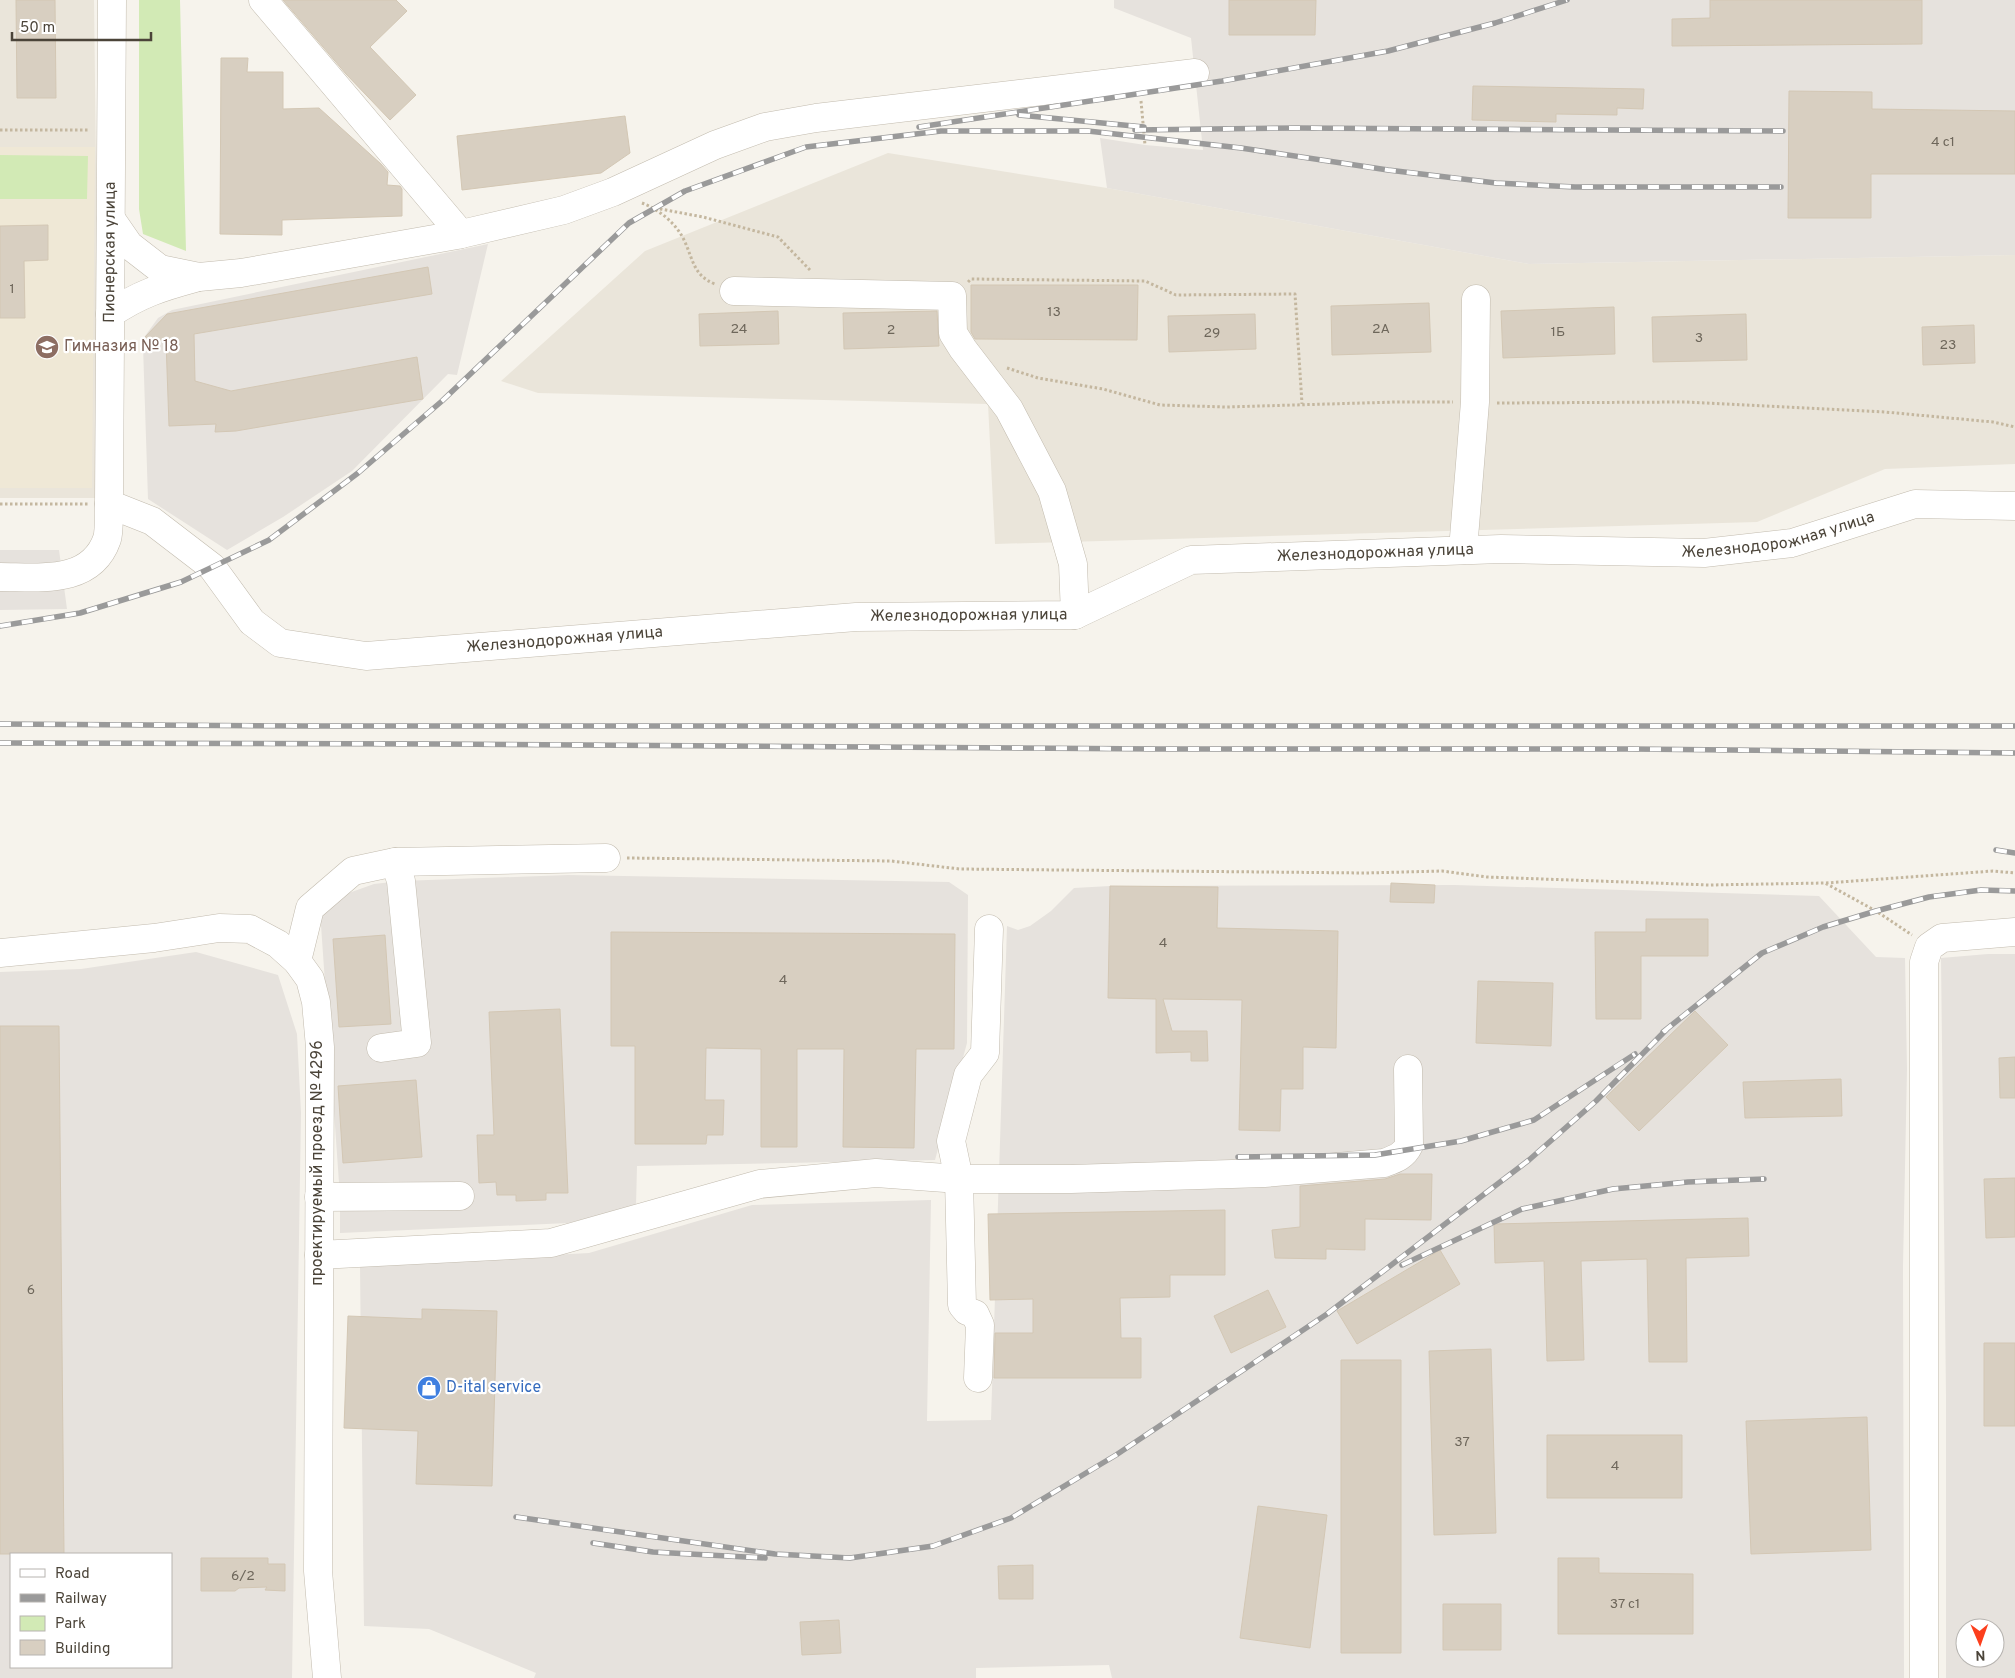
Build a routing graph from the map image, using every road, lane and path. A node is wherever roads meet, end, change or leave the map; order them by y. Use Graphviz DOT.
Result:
graph roads {
  1 [pos="112,0"];
  2 [pos="263,0"];
  3 [pos="1195,73"];
  4 [pos="1139,80"];
  5 [pos="0,130"];
  6 [pos="92,130"];
  7 [pos="1145,145"];
  8 [pos="613,192"];
  9 [pos="655,208"];
  10 [pos="110,219"];
  11 [pos="461,234"];
  12 [pos="199,277"];
  13 [pos="734,291"];
  14 [pos="833,293"];
  15 [pos="952,296"];
  16 [pos="1476,299"];
  17 [pos="110,314"];
  18 [pos="1302,404"];
  19 [pos="0,504"];
  20 [pos="109,504"];
  21 [pos="2015,506"];
  22 [pos="1463,550"];
  23 [pos="0,577"];
  24 [pos="1075,615"];
  25 [pos="606,858"];
  26 [pos="395,862"];
  27 [pos="2015,873"];
  28 [pos="1825,883"];
  29 [pos="989,930"];
  30 [pos="2015,932"];
  31 [pos="1929,947"];
  32 [pos="0,953"];
  33 [pos="297,961"];
  34 [pos="381,1048"];
  35 [pos="1408,1069"];
  36 [pos="959,1179"];
  37 [pos="460,1196"];
  38 [pos="319,1197"];
  39 [pos="319,1255"];
  40 [pos="978,1378"];
  41 [pos="327,1678"];
  42 [pos="1924,1678"];
  1 -- 10 [label="street, Пионерская улица"];
  2 -- 11 [label="street"];
  3 -- 4 [label="street"];
  4 -- 7 [label="path"];
  4 -- 8 [label="street"];
  5 -- 6 [label="path"];
  8 -- 9 [label="path"];
  8 -- 11 [label="street"];
  9 -- 13 [label="path"];
  9 -- 14 [label="path"];
  10 -- 12 [label="street"];
  10 -- 17 [label="street, Пионерская улица"];
  11 -- 12 [label="street"];
  12 -- 17 [label="street"];
  13 -- 14 [label="street"];
  14 -- 15 [label="street"];
  15 -- 18 [label="path"];
  15 -- 24 [label="street"];
  16 -- 22 [label="street"];
  17 -- 20 [label="street, Пионерская улица"];
  19 -- 20 [label="path"];
  20 -- 23 [label="street, Пионерская улица"];
  20 -- 24 [label="street, Железнодорожная улица"];
  21 -- 22 [label="street, Железнодорожная улица"];
  22 -- 24 [label="street, Железнодорожная улица"];
  25 -- 26 [label="street"];
  25 -- 28 [label="path"];
  26 -- 33 [label="street"];
  26 -- 34 [label="street"];
  27 -- 28 [label="path"];
  28 -- 31 [label="path"];
  29 -- 36 [label="street"];
  30 -- 31 [label="street"];
  31 -- 42 [label="street"];
  32 -- 33 [label="street, проектируемый проезд № 4296"];
  33 -- 38 [label="street, проектируемый проезд № 4296"];
  35 -- 36 [label="street"];
  36 -- 39 [label="street"];
  36 -- 40 [label="street"];
  37 -- 38 [label="street"];
  38 -- 39 [label="street, проектируемый проезд № 4296"];
  39 -- 41 [label="street, проектируемый проезд № 4296"];
}
